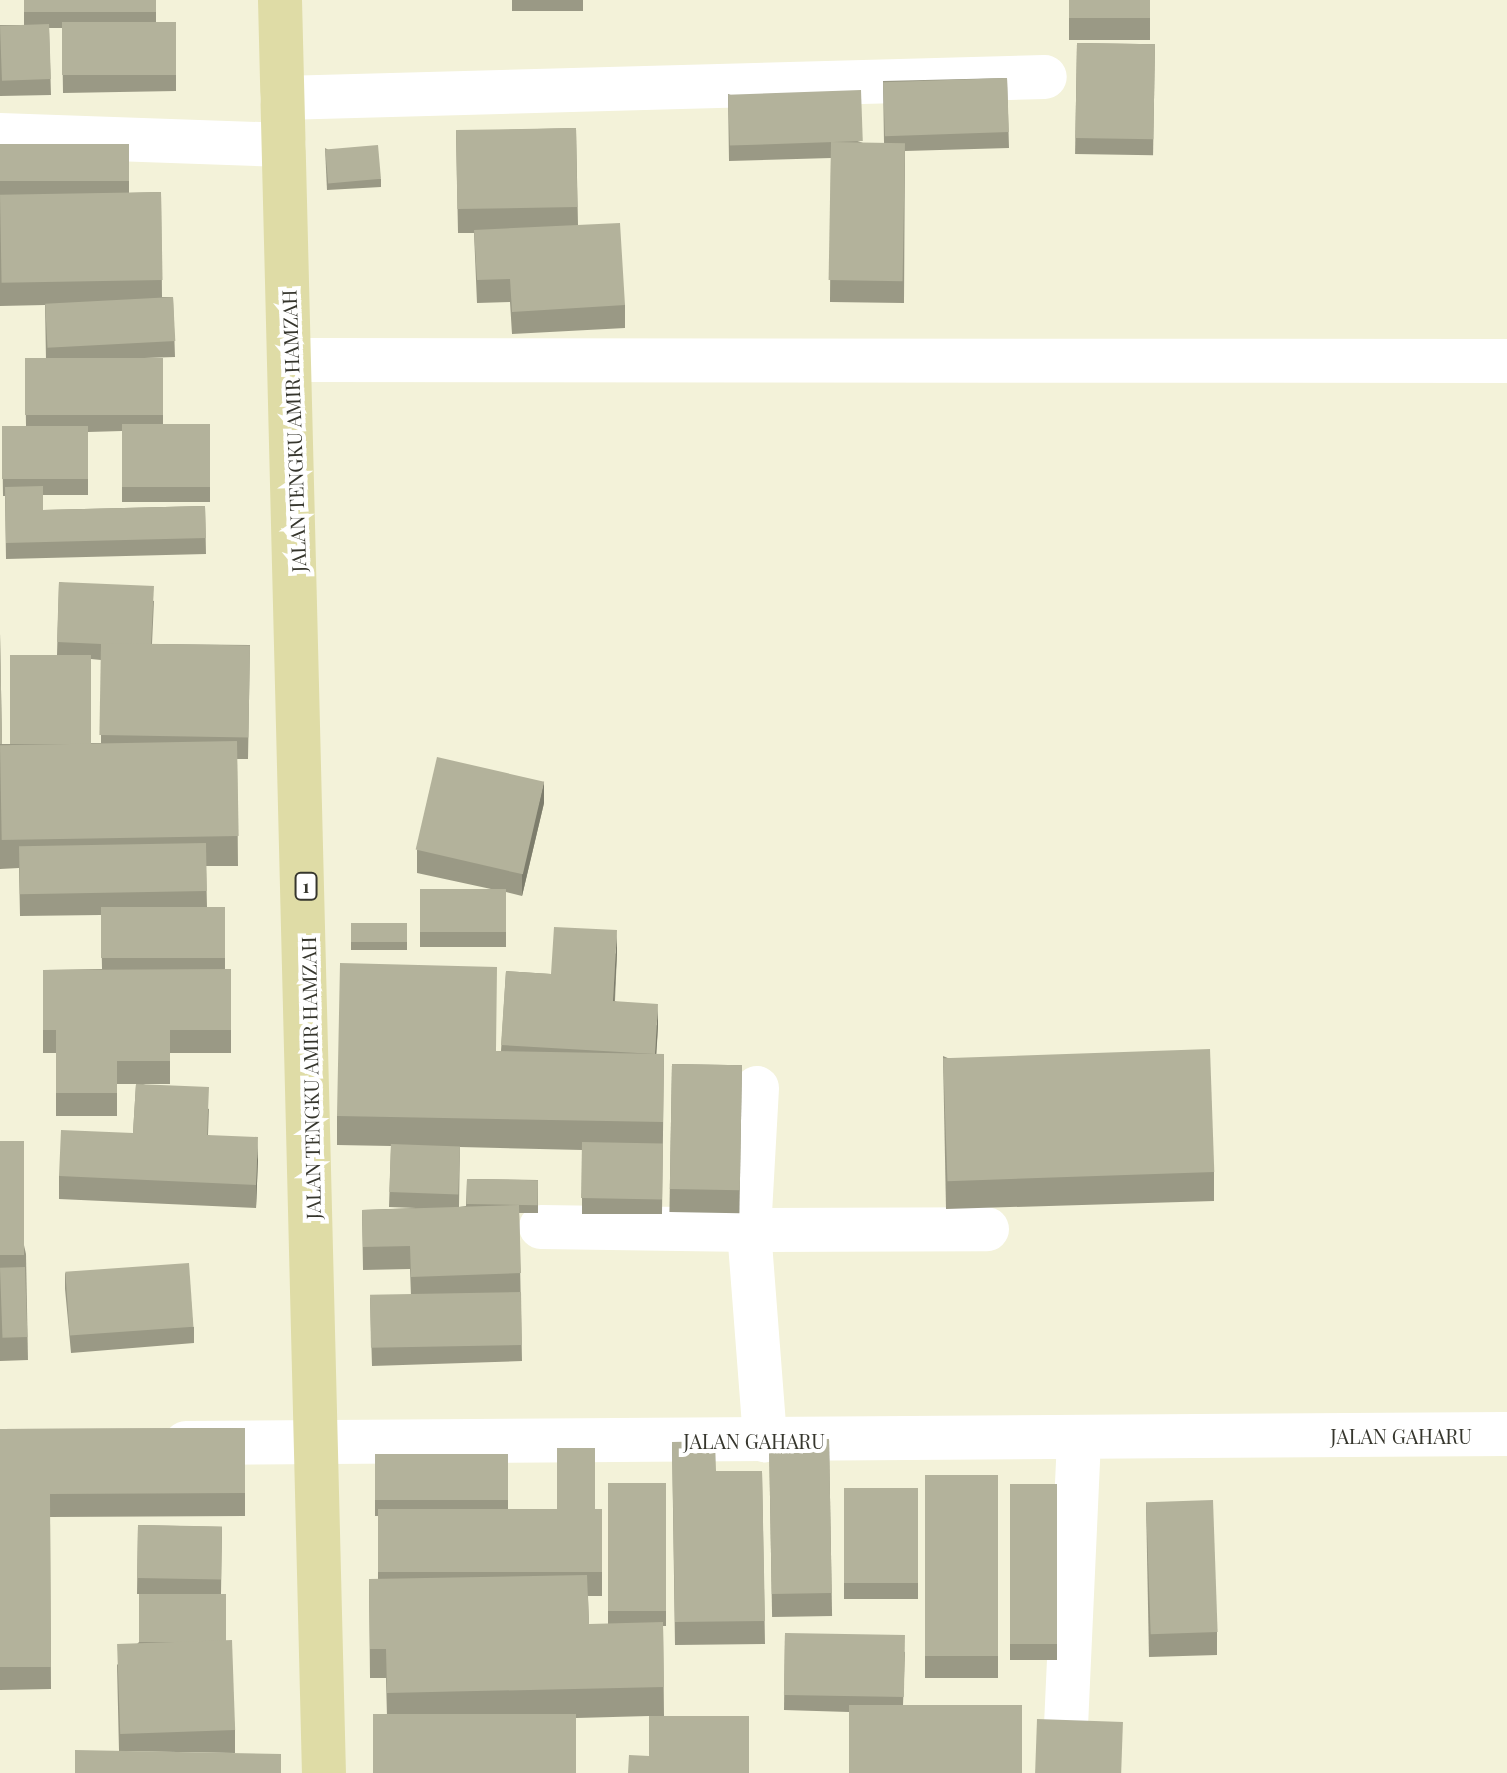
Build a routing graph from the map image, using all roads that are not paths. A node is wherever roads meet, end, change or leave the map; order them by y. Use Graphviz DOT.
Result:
graph roads {
  1 [pos="280,0"];
  2 [pos="1045,77"];
  3 [pos="282,98"];
  4 [pos="0,135"];
  5 [pos="284,145"];
  6 [pos="292,360"];
  7 [pos="1507,361"];
  8 [pos="757,1088"];
  9 [pos="541,1227"];
  10 [pos="987,1229"];
  11 [pos="749,1230"];
  12 [pos="1507,1434"];
  13 [pos="1079,1437"];
  14 [pos="765,1440"];
  15 [pos="320,1442"];
  16 [pos="144,1444"];
  17 [pos="1066,1726"];
  18 [pos="324,1773"];
  1 -- 3 [label="main road, JALAN TENGKU AMIR HAMZAH / 1"];
  2 -- 3 [label="street"];
  3 -- 5 [label="main road, JALAN TENGKU AMIR HAMZAH / 1"];
  4 -- 5 [label="street"];
  5 -- 6 [label="main road, JALAN TENGKU AMIR HAMZAH / 1"];
  6 -- 7 [label="street"];
  6 -- 15 [label="main road, JALAN TENGKU AMIR HAMZAH / 1"];
  8 -- 11 [label="street"];
  9 -- 11 [label="street"];
  10 -- 11 [label="street"];
  11 -- 14 [label="street"];
  12 -- 13 [label="street, JALAN GAHARU"];
  13 -- 14 [label="street, JALAN GAHARU"];
  13 -- 17 [label="street"];
  14 -- 15 [label="street, JALAN GAHARU"];
  15 -- 16 [label="street, JALAN GAHARU"];
  15 -- 18 [label="main road, JALAN TENGKU AMIR HAMZAH / 1"];
}
